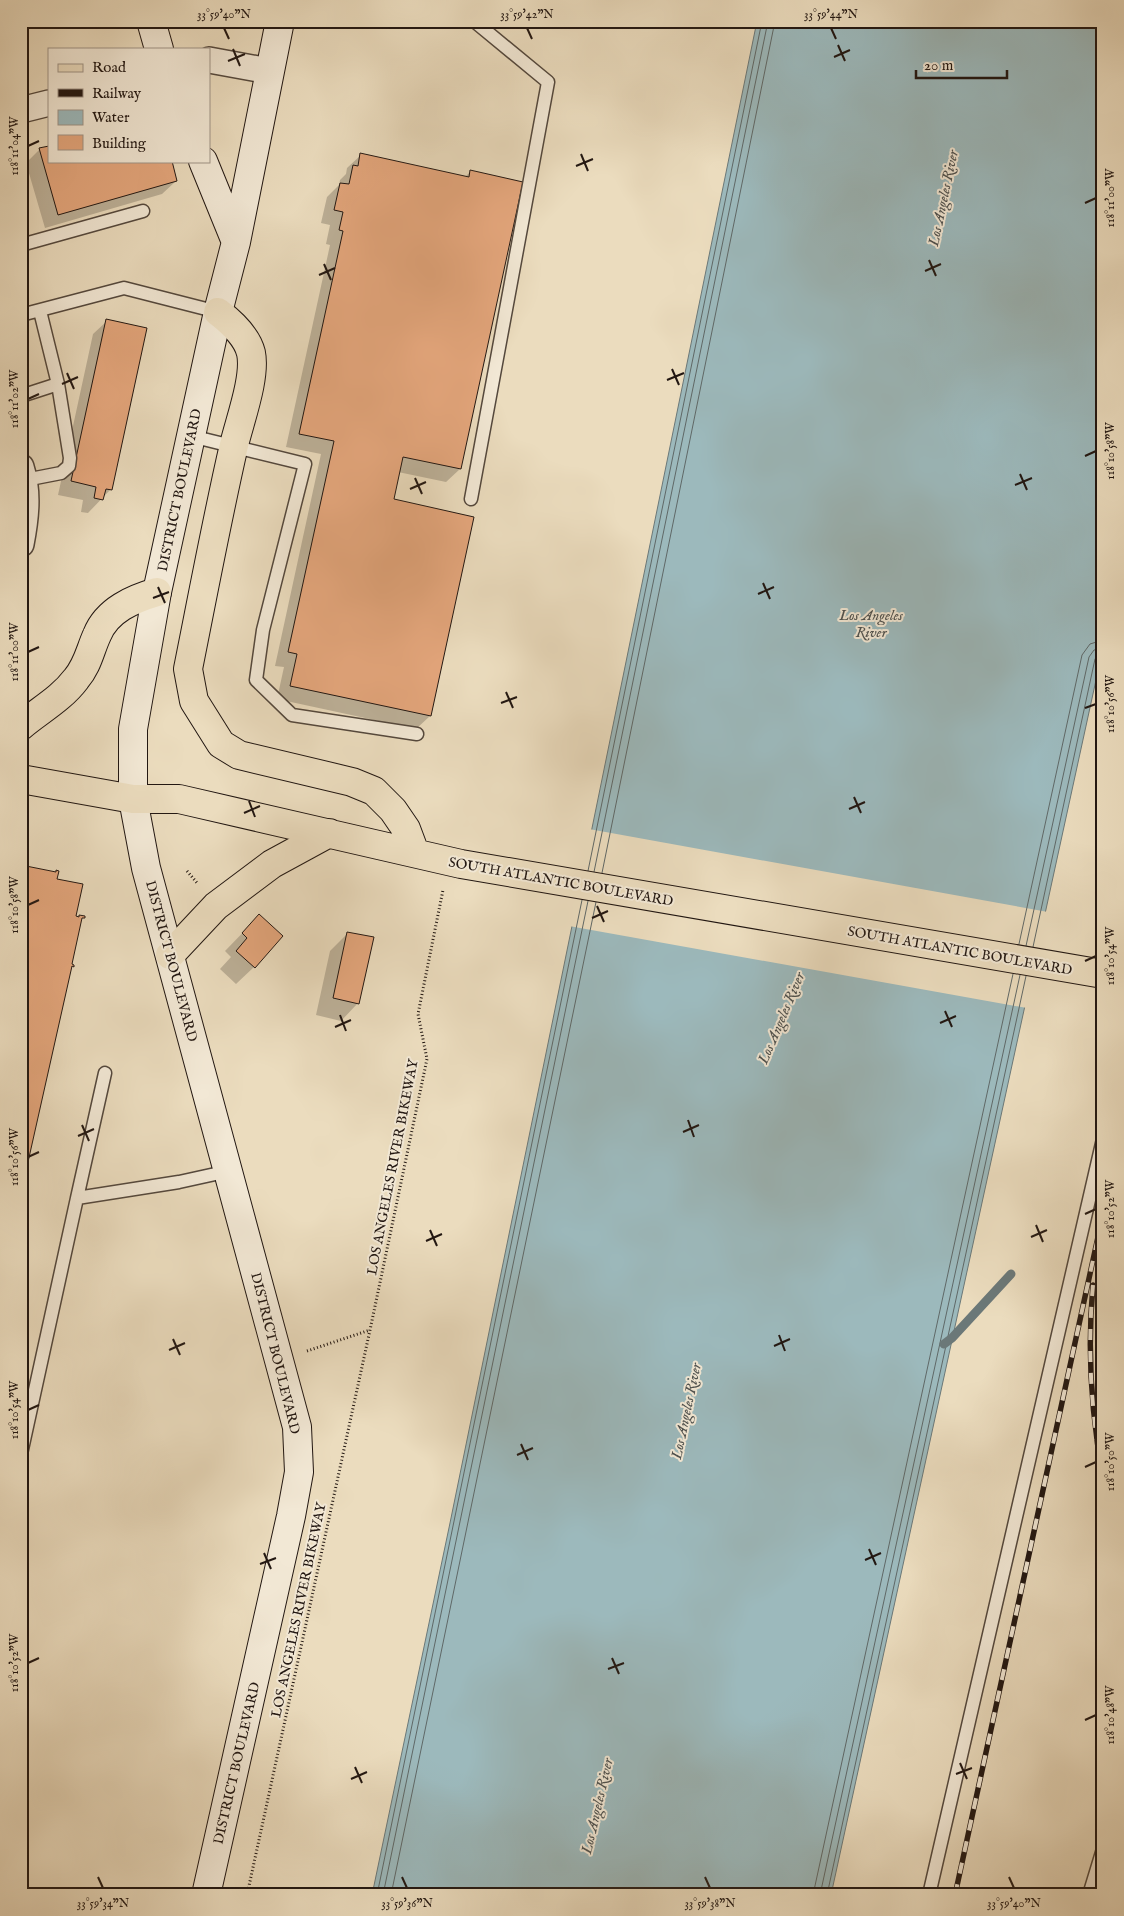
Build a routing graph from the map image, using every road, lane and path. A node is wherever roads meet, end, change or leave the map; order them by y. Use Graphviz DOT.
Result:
graph roads {
  1 [pos="151,21"];
  2 [pos="280,21"];
  3 [pos="474,21"];
  4 [pos="159,48"];
  5 [pos="210,60"];
  6 [pos="269,71"];
  7 [pos="48,102"];
  8 [pos="21,110"];
  9 [pos="203,162"];
  10 [pos="143,210"];
  11 [pos="236,242"];
  12 [pos="21,245"];
  13 [pos="40,311"];
  14 [pos="218,312"];
  15 [pos="21,315"];
  16 [pos="58,384"];
  17 [pos="21,396"];
  18 [pos="191,436"];
  19 [pos="234,446"];
  20 [pos="23,474"];
  21 [pos="471,499"];
  22 [pos="21,544"];
  23 [pos="157,592"];
  24 [pos="21,726"];
  25 [pos="417,734"];
  26 [pos="21,779"];
  27 [pos="133,799"];
  28 [pos="329,833"];
  29 [pos="415,854"];
  30 [pos="455,863"];
  31 [pos="170,955"];
  32 [pos="1103,974"];
  33 [pos="105,1073"];
  34 [pos="1103,1139"];
  35 [pos="229,1171"];
  36 [pos="77,1198"];
  37 [pos="370,1330"];
  38 [pos="279,1360"];
  39 [pos="21,1454"];
  40 [pos="1103,1849"];
  41 [pos="206,1895"];
  42 [pos="247,1895"];
  43 [pos="929,1895"];
  44 [pos="1089,1895"];
  1 -- 4 [label="street"];
  2 -- 6 [label="street, DISTRICT BOULEVARD"];
  3 -- 21 [label="lane"];
  5 -- 6 [label="street"];
  6 -- 11 [label="street, DISTRICT BOULEVARD"];
  7 -- 8 [label="street"];
  9 -- 11 [label="street"];
  10 -- 12 [label="lane"];
  11 -- 14 [label="street, DISTRICT BOULEVARD"];
  13 -- 14 [label="lane"];
  13 -- 15 [label="lane"];
  13 -- 16 [label="lane"];
  14 -- 18 [label="street, DISTRICT BOULEVARD"];
  14 -- 19 [label="main road"];
  16 -- 17 [label="lane"];
  16 -- 20 [label="lane"];
  18 -- 19 [label="lane"];
  18 -- 23 [label="street, DISTRICT BOULEVARD"];
  19 -- 25 [label="lane"];
  19 -- 29 [label="main road"];
  20 -- 22 [label="street"];
  23 -- 24 [label="main road"];
  23 -- 27 [label="street, DISTRICT BOULEVARD"];
  26 -- 27 [label="main road, SOUTH ATLANTIC BOULEVARD"];
  27 -- 28 [label="main road, SOUTH ATLANTIC BOULEVARD"];
  27 -- 31 [label="street, DISTRICT BOULEVARD"];
  28 -- 29 [label="main road, SOUTH ATLANTIC BOULEVARD"];
  28 -- 31 [label="main road"];
  29 -- 30 [label="main road, SOUTH ATLANTIC BOULEVARD"];
  30 -- 32 [label="main road, SOUTH ATLANTIC BOULEVARD"];
  30 -- 37 [label="path, LOS ANGELES RIVER BIKEWAY"];
  31 -- 35 [label="street, DISTRICT BOULEVARD"];
  33 -- 36 [label="lane"];
  34 -- 43 [label="lane"];
  35 -- 36 [label="lane"];
  35 -- 38 [label="street, DISTRICT BOULEVARD"];
  36 -- 39 [label="lane"];
  37 -- 38 [label="path"];
  37 -- 42 [label="path, LOS ANGELES RIVER BIKEWAY"];
  38 -- 41 [label="street, DISTRICT BOULEVARD"];
  40 -- 44 [label="lane"];
}
